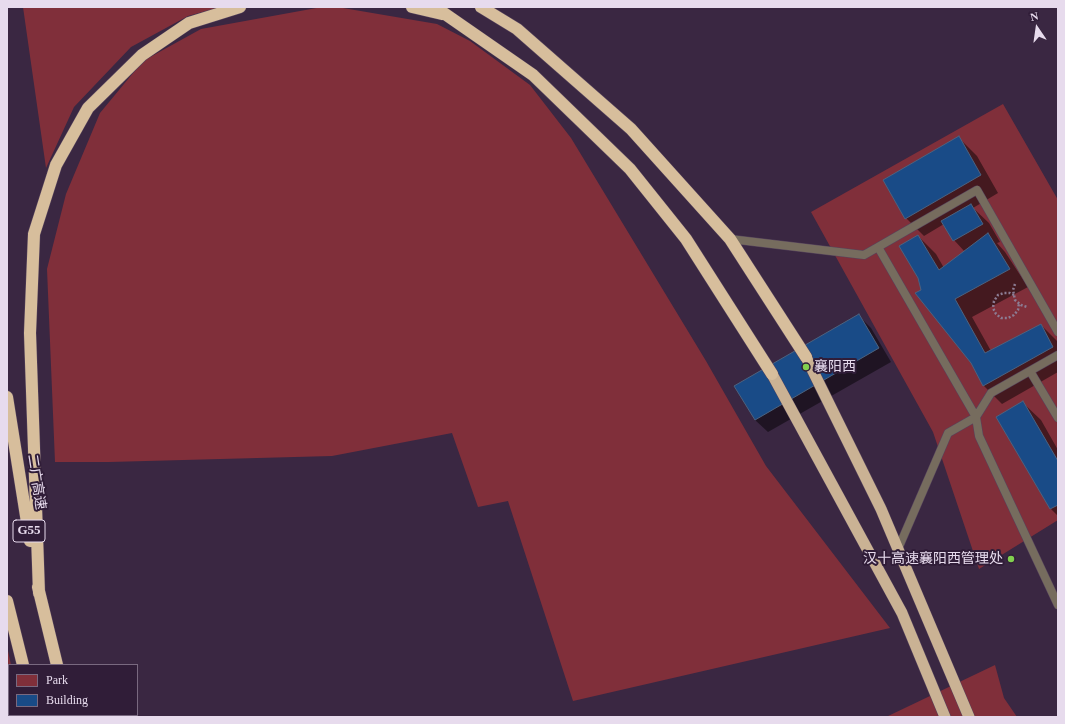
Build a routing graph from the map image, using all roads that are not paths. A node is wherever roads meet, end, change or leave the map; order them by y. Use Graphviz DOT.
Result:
graph roads {
  1 [pos="240,7"];
  2 [pos="412,7"];
  3 [pos="435,7"];
  4 [pos="481,7"];
  5 [pos="446,15"];
  6 [pos="730,239"];
  7 [pos="878,247"];
  8 [pos="1058,332"];
  9 [pos="1058,355"];
  10 [pos="806,357"];
  11 [pos="1030,371"];
  12 [pos="772,374"];
  13 [pos="7,397"];
  14 [pos="976,417"];
  15 [pos="1058,418"];
  16 [pos="898,549"];
  17 [pos="39,593"];
  18 [pos="7,601"];
  19 [pos="1058,605"];
  20 [pos="23,664"];
  21 [pos="57,664"];
  22 [pos="945,717"];
  23 [pos="969,717"];
  1 -- 17 [label="highway"];
  2 -- 5 [label="highway"];
  3 -- 5 [label="highway"];
  4 -- 6 [label="highway"];
  5 -- 12 [label="highway"];
  6 -- 7 [label="lane"];
  6 -- 10 [label="highway"];
  7 -- 8 [label="lane"];
  7 -- 14 [label="lane"];
  9 -- 11 [label="lane"];
  10 -- 16 [label="highway"];
  11 -- 14 [label="lane"];
  11 -- 15 [label="lane"];
  12 -- 22 [label="highway"];
  13 -- 17 [label="highway, 二广高速 / G55"];
  14 -- 16 [label="lane"];
  14 -- 19 [label="lane"];
  16 -- 23 [label="highway"];
  17 -- 21 [label="highway, 二广高速 / G55"];
  18 -- 20 [label="highway"];
}
